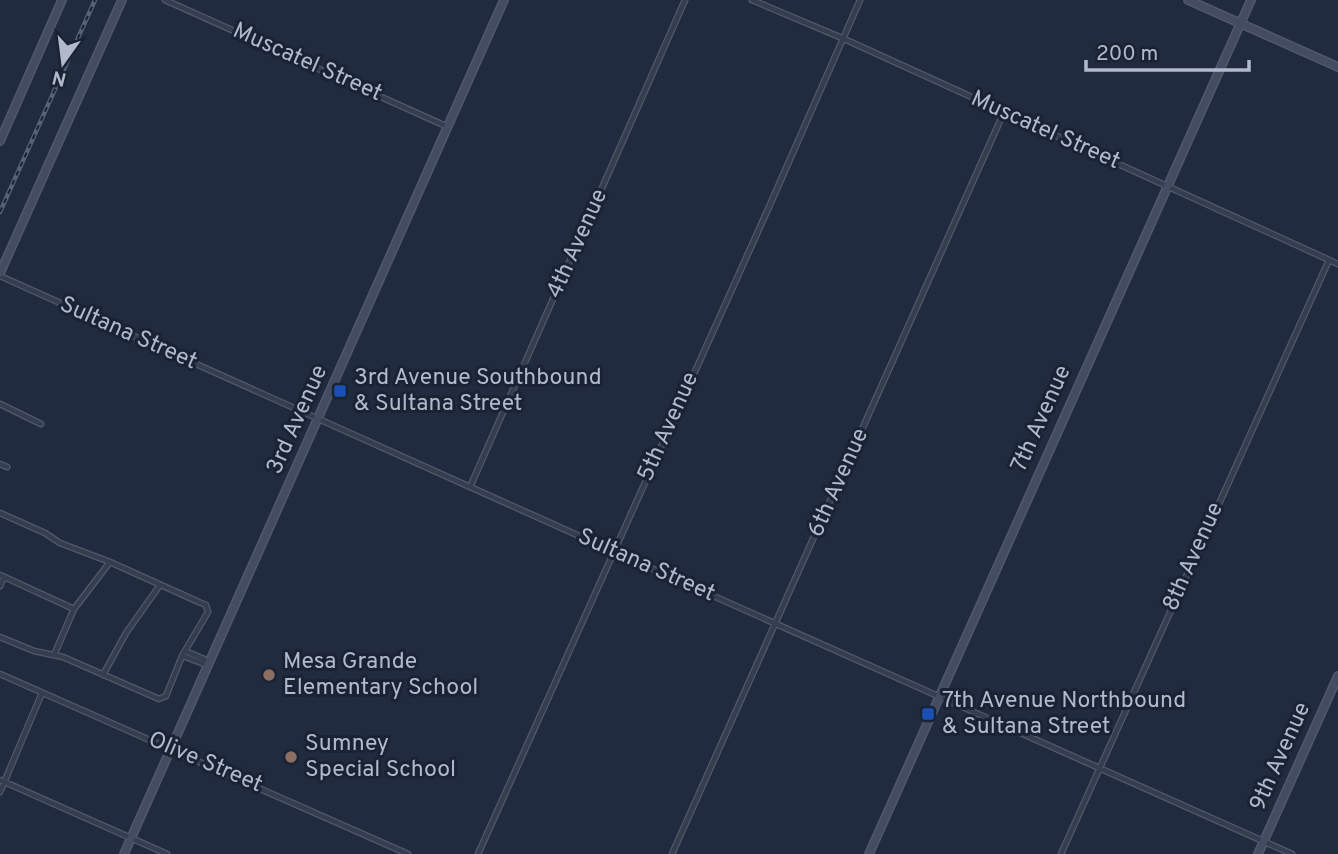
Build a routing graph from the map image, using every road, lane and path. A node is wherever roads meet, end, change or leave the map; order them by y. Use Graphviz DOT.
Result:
graph roads {
  1 [pos="62,0"];
  2 [pos="121,0"];
  3 [pos="165,0"];
  4 [pos="504,0"];
  5 [pos="685,0"];
  6 [pos="752,0"];
  7 [pos="860,0"];
  8 [pos="1188,0"];
  9 [pos="1251,0"];
  10 [pos="1241,23"];
  11 [pos="842,38"];
  12 [pos="1338,67"];
  13 [pos="1004,112"];
  14 [pos="449,128"];
  15 [pos="0,141"];
  16 [pos="1167,187"];
  17 [pos="1329,260"];
  18 [pos="1338,264"];
  19 [pos="0,274"];
  20 [pos="0,404"];
  21 [pos="319,419"];
  22 [pos="41,424"];
  23 [pos="0,464"];
  24 [pos="7,467"];
  25 [pos="470,487"];
  26 [pos="0,513"];
  27 [pos="613,552"];
  28 [pos="110,562"];
  29 [pos="2,576"];
  30 [pos="160,584"];
  31 [pos="0,586"];
  32 [pos="74,609"];
  33 [pos="777,623"];
  34 [pos="1,639"];
  35 [pos="184,653"];
  36 [pos="54,655"];
  37 [pos="208,665"];
  38 [pos="0,674"];
  39 [pos="103,675"];
  40 [pos="1338,676"];
  41 [pos="43,693"];
  42 [pos="939,697"];
  43 [pos="171,748"];
  44 [pos="1099,768"];
  45 [pos="3,781"];
  46 [pos="0,792"];
  47 [pos="131,839"];
  48 [pos="1264,842"];
  49 [pos="124,854"];
  50 [pos="167,854"];
  51 [pos="408,854"];
  52 [pos="478,854"];
  53 [pos="672,854"];
  54 [pos="869,854"];
  55 [pos="1061,854"];
  56 [pos="1258,854"];
  57 [pos="1292,854"];
  1 -- 15 [label="street"];
  2 -- 19 [label="street"];
  3 -- 14 [label="street, Muscatel Street"];
  4 -- 14 [label="street, 3rd Avenue"];
  5 -- 25 [label="street, 4th Avenue"];
  6 -- 11 [label="street, Muscatel Street"];
  7 -- 11 [label="street, 5th Avenue"];
  8 -- 10 [label="street"];
  9 -- 10 [label="street, 7th Avenue"];
  10 -- 12 [label="street"];
  10 -- 16 [label="street, 7th Avenue"];
  11 -- 13 [label="street, Muscatel Street"];
  11 -- 27 [label="street, 5th Avenue"];
  13 -- 16 [label="street, Muscatel Street"];
  13 -- 33 [label="street, 6th Avenue"];
  14 -- 21 [label="street, 3rd Avenue"];
  16 -- 17 [label="street, Muscatel Street"];
  16 -- 42 [label="street, 7th Avenue"];
  17 -- 18 [label="street, Muscatel Street"];
  17 -- 44 [label="street, 8th Avenue"];
  19 -- 21 [label="street, Sultana Street"];
  20 -- 22 [label="street"];
  21 -- 25 [label="street, Sultana Street"];
  21 -- 37 [label="street, 3rd Avenue"];
  23 -- 24 [label="street"];
  25 -- 27 [label="street, Sultana Street"];
  26 -- 28 [label="street"];
  27 -- 33 [label="street, Sultana Street"];
  27 -- 52 [label="street, 5th Avenue"];
  28 -- 30 [label="street"];
  28 -- 32 [label="street"];
  29 -- 31 [label="street"];
  29 -- 32 [label="street"];
  30 -- 35 [label="street"];
  30 -- 39 [label="street"];
  32 -- 36 [label="street"];
  33 -- 42 [label="street, Sultana Street"];
  33 -- 53 [label="street, 6th Avenue"];
  34 -- 36 [label="street"];
  35 -- 37 [label="street"];
  35 -- 39 [label="street"];
  36 -- 39 [label="street"];
  37 -- 43 [label="street, 3rd Avenue"];
  38 -- 41 [label="street, Olive Street"];
  40 -- 48 [label="street, 9th Avenue"];
  41 -- 43 [label="street, Olive Street"];
  41 -- 45 [label="street"];
  42 -- 44 [label="street, Sultana Street"];
  42 -- 54 [label="street, 7th Avenue"];
  43 -- 47 [label="street, 3rd Avenue"];
  43 -- 51 [label="street, Olive Street"];
  44 -- 48 [label="street, Sultana Street"];
  44 -- 55 [label="street, 8th Avenue"];
  45 -- 46 [label="street"];
  45 -- 47 [label="street"];
  47 -- 49 [label="street, 3rd Avenue"];
  47 -- 50 [label="street"];
  48 -- 56 [label="street, 9th Avenue"];
  48 -- 57 [label="street, Sultana Street"];
}
